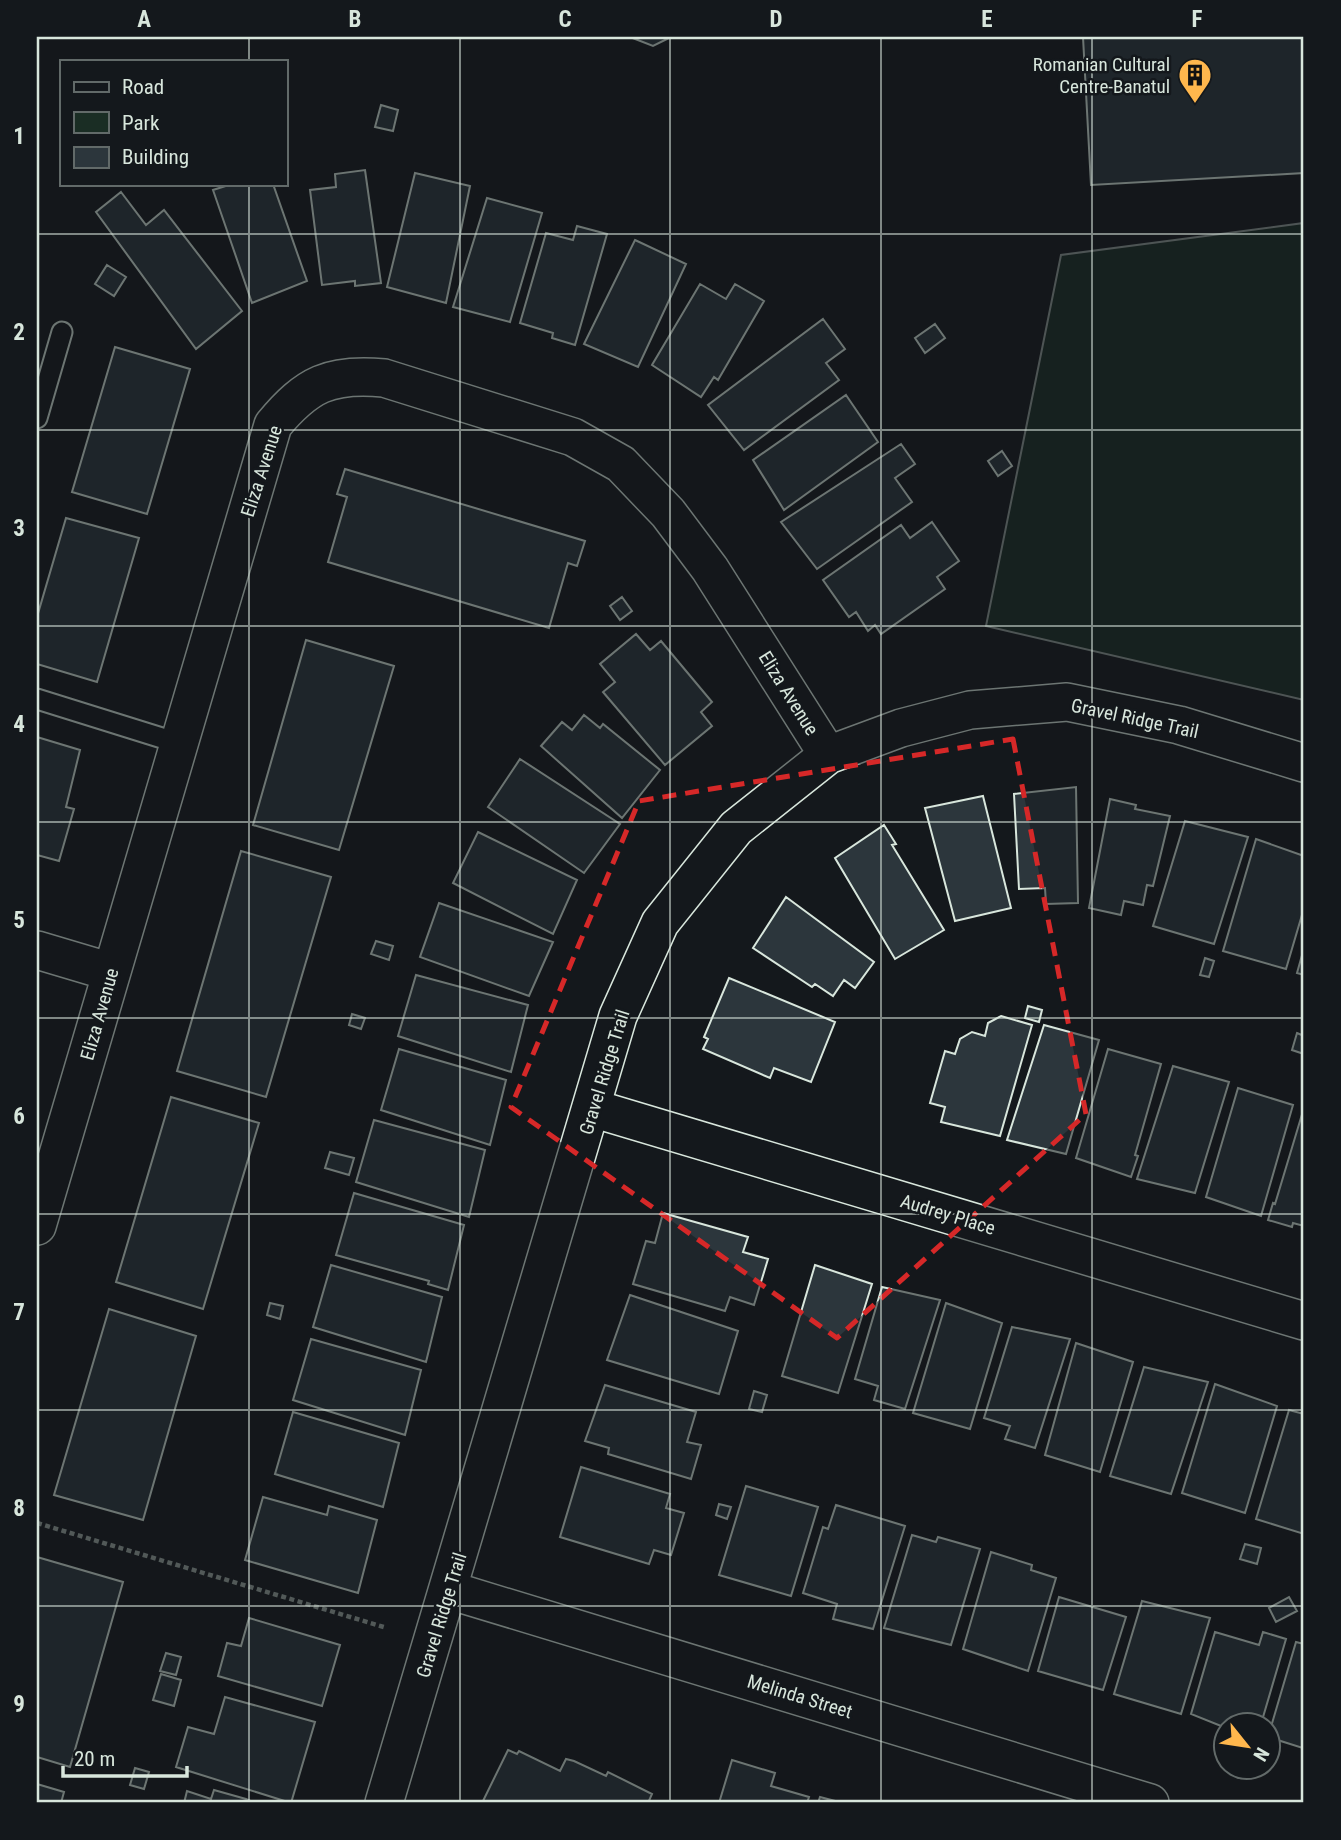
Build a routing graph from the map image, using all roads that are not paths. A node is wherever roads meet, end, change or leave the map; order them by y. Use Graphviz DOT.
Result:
graph roads {
  1 [pos="62,332"];
  2 [pos="37,418"];
  3 [pos="37,699"];
  4 [pos="178,743"];
  5 [pos="828,755"];
  6 [pos="1304,763"];
  7 [pos="37,950"];
  8 [pos="110,972"];
  9 [pos="592,1108"];
  10 [pos="40,1203"];
  11 [pos="1304,1321"];
  12 [pos="449,1590"];
  13 [pos="384,1803"];
  14 [pos="1150,1803"];
  1 -- 2 [label="lane"];
  3 -- 4 [label="lane"];
  4 -- 5 [label="street, Eliza Avenue"];
  4 -- 8 [label="street, Eliza Avenue"];
  5 -- 6 [label="street, Gravel Ridge Trail"];
  5 -- 9 [label="street, Gravel Ridge Trail"];
  7 -- 8 [label="street"];
  8 -- 10 [label="street, Eliza Avenue"];
  9 -- 11 [label="street, Audrey Place"];
  9 -- 12 [label="street, Gravel Ridge Trail"];
  12 -- 13 [label="street, Gravel Ridge Trail"];
  12 -- 14 [label="street, Melinda Street"];
}
